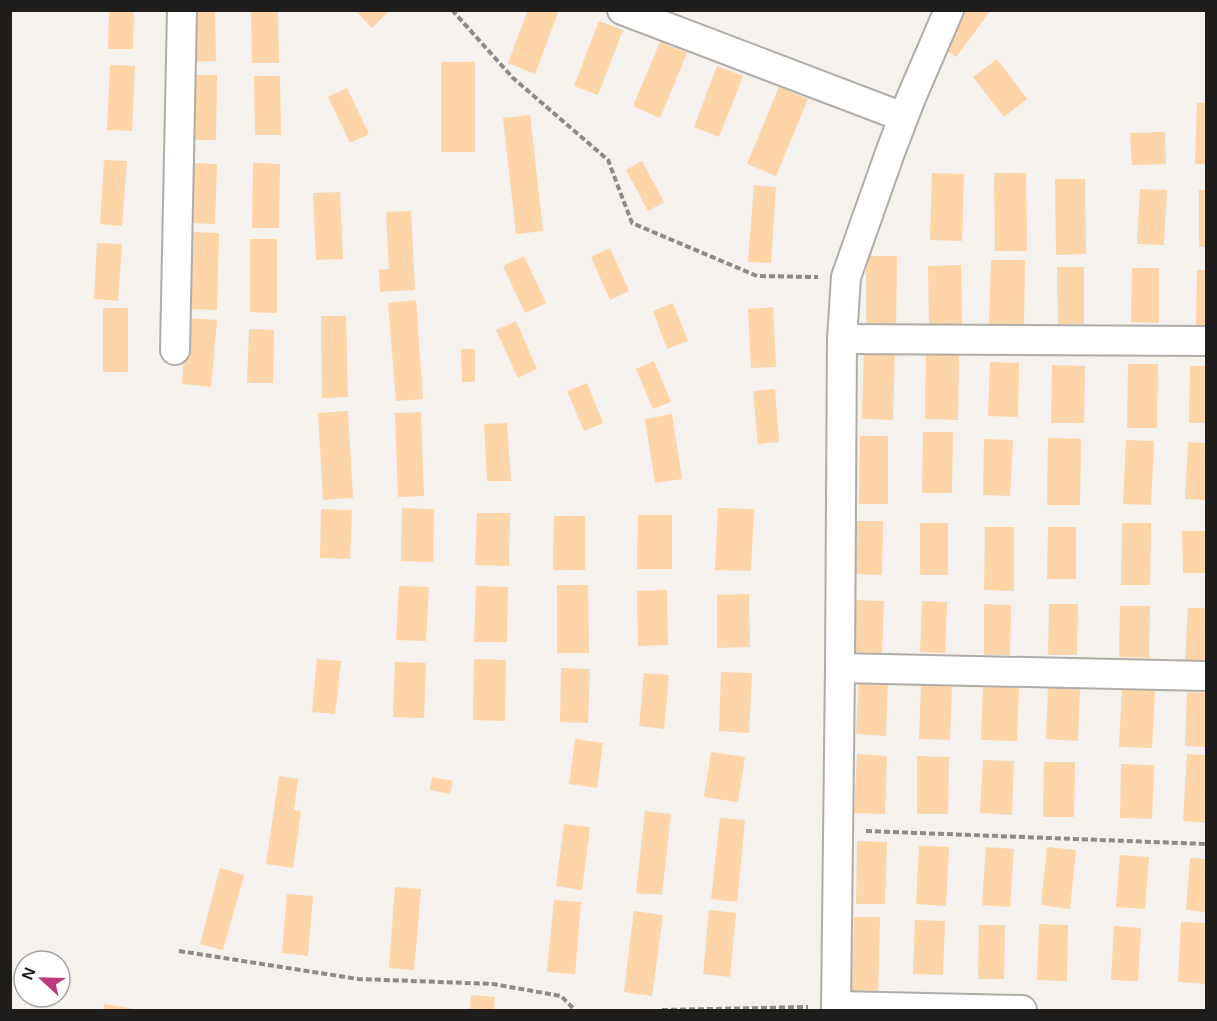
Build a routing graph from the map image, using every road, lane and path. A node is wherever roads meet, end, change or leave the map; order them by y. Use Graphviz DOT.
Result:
graph roads {
  1 [pos="182,10"];
  2 [pos="452,10"];
  3 [pos="622,10"];
  4 [pos="949,10"];
  5 [pos="903,117"];
  6 [pos="846,278"];
  7 [pos="842,339"];
  8 [pos="1206,341"];
  9 [pos="175,350"];
  10 [pos="840,668"];
  11 [pos="1206,676"];
  12 [pos="838,830"];
  13 [pos="1206,844"];
  14 [pos="179,951"];
  15 [pos="836,1008"];
  16 [pos="575,1011"];
  17 [pos="662,1011"];
  18 [pos="1022,1011"];
  1 -- 9 [label="street"];
  2 -- 6 [label="path"];
  3 -- 5 [label="street"];
  4 -- 5 [label="street"];
  5 -- 6 [label="street"];
  6 -- 7 [label="street"];
  7 -- 8 [label="street"];
  7 -- 10 [label="street"];
  10 -- 11 [label="street"];
  10 -- 12 [label="street"];
  12 -- 13 [label="path"];
  12 -- 15 [label="street"];
  14 -- 16 [label="path"];
  15 -- 17 [label="path"];
  15 -- 18 [label="street"];
}
